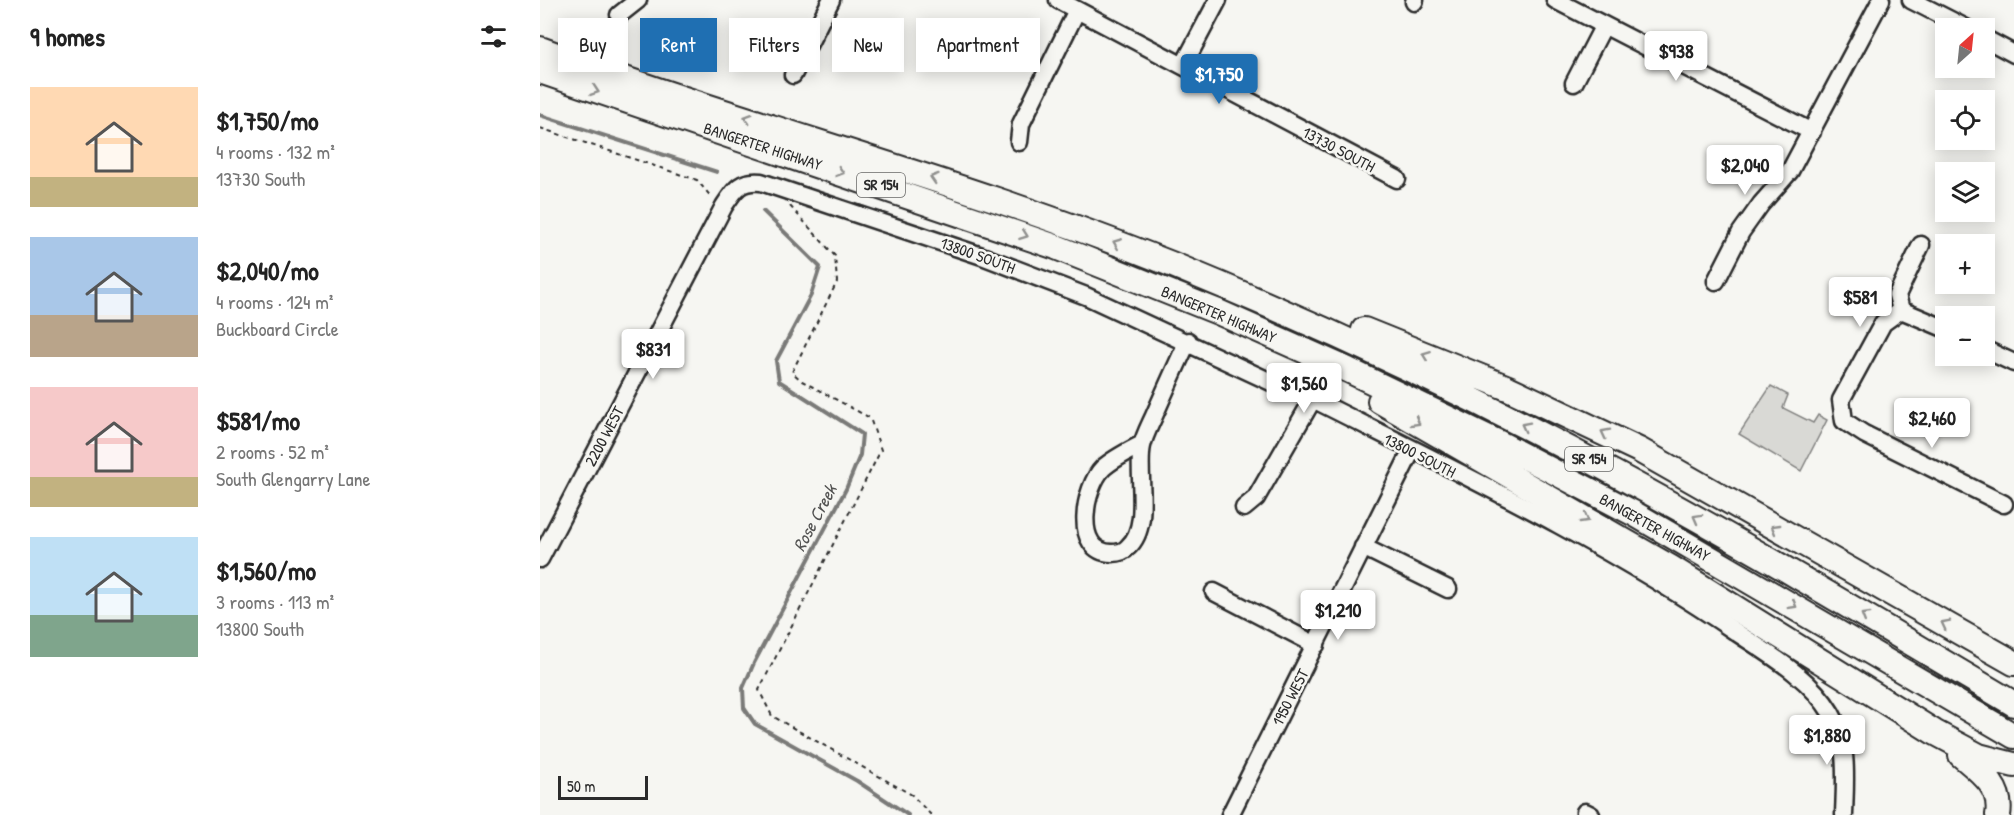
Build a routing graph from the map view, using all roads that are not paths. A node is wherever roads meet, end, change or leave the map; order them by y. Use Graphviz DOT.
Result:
graph roads {
  1 [pos="638,0"];
  2 [pos="831,0"];
  3 [pos="1058,0"];
  4 [pos="1218,0"];
  5 [pos="1555,0"];
  6 [pos="1881,0"];
  7 [pos="1911,0"];
  8 [pos="1077,10"];
  9 [pos="619,15"];
  10 [pos="1946,18"];
  11 [pos="1604,25"];
  12 [pos="1995,44"];
  13 [pos="540,49"];
  14 [pos="2014,54"];
  15 [pos="1183,66"];
  16 [pos="540,71"];
  17 [pos="793,75"];
  18 [pos="1574,82"];
  19 [pos="1812,132"];
  20 [pos="1019,142"];
  21 [pos="1397,179"];
  22 [pos="737,186"];
  23 [pos="1921,245"];
  24 [pos="1172,265"];
  25 [pos="1716,281"];
  26 [pos="1901,310"];
  27 [pos="1218,312"];
  28 [pos="1935,324"];
  29 [pos="1188,341"];
  30 [pos="1995,354"];
  31 [pos="2014,363"];
  32 [pos="1314,399"];
  33 [pos="1142,444"];
  34 [pos="1412,450"];
  35 [pos="2004,504"];
  36 [pos="1244,508"];
  37 [pos="1363,547"];
  38 [pos="540,559"];
  39 [pos="1448,589"];
  40 [pos="1214,592"];
  41 [pos="1976,640"];
  42 [pos="1316,645"];
  43 [pos="2014,654"];
  44 [pos="2014,663"];
  45 [pos="2014,704"];
  46 [pos="1934,732"];
  47 [pos="2014,736"];
  48 [pos="2014,765"];
  49 [pos="1230,815"];
  50 [pos="1844,815"];
  51 [pos="1998,815"];
  1 -- 9 [label="street"];
  2 -- 17 [label="street"];
  3 -- 8 [label="street, 13730 SOUTH"];
  4 -- 15 [label="street"];
  5 -- 11 [label="street"];
  6 -- 19 [label="street"];
  7 -- 10 [label="street"];
  8 -- 15 [label="street, 13730 SOUTH"];
  8 -- 20 [label="street"];
  11 -- 18 [label="street"];
  11 -- 19 [label="street"];
  12 -- 14 [label="street"];
  24 -- 13 [label="highway, BANGERTER HIGHWAY / SR 154, one-way"];
  15 -- 21 [label="street, 13730 SOUTH"];
  16 -- 27 [label="highway, BANGERTER HIGHWAY / SR 154, one-way"];
  19 -- 25 [label="street"];
  22 -- 29 [label="street, 13800 SOUTH"];
  22 -- 38 [label="street, 2200 WEST"];
  23 -- 26 [label="street"];
  41 -- 24 [label="highway, one-way"];
  45 -- 24 [label="highway, BANGERTER HIGHWAY / SR 154, one-way"];
  26 -- 28 [label="street"];
  26 -- 35 [label="street"];
  27 -- 46 [label="highway, one-way"];
  27 -- 47 [label="highway, BANGERTER HIGHWAY / SR 154, one-way"];
  29 -- 32 [label="street, 13800 SOUTH"];
  29 -- 33 [label="street"];
  30 -- 31 [label="street"];
  32 -- 34 [label="street, 13800 SOUTH"];
  32 -- 36 [label="street"];
  33 -- 33 [label="street"];
  34 -- 37 [label="street, 1950 WEST"];
  34 -- 50 [label="street, 13800 SOUTH"];
  37 -- 39 [label="street"];
  37 -- 42 [label="street, 1950 WEST"];
  40 -- 42 [label="street"];
  41 -- 43 [label="highway"];
  41 -- 44 [label="highway"];
  42 -- 49 [label="street, 1950 WEST"];
  46 -- 48 [label="highway"];
  46 -- 51 [label="highway"];
}
